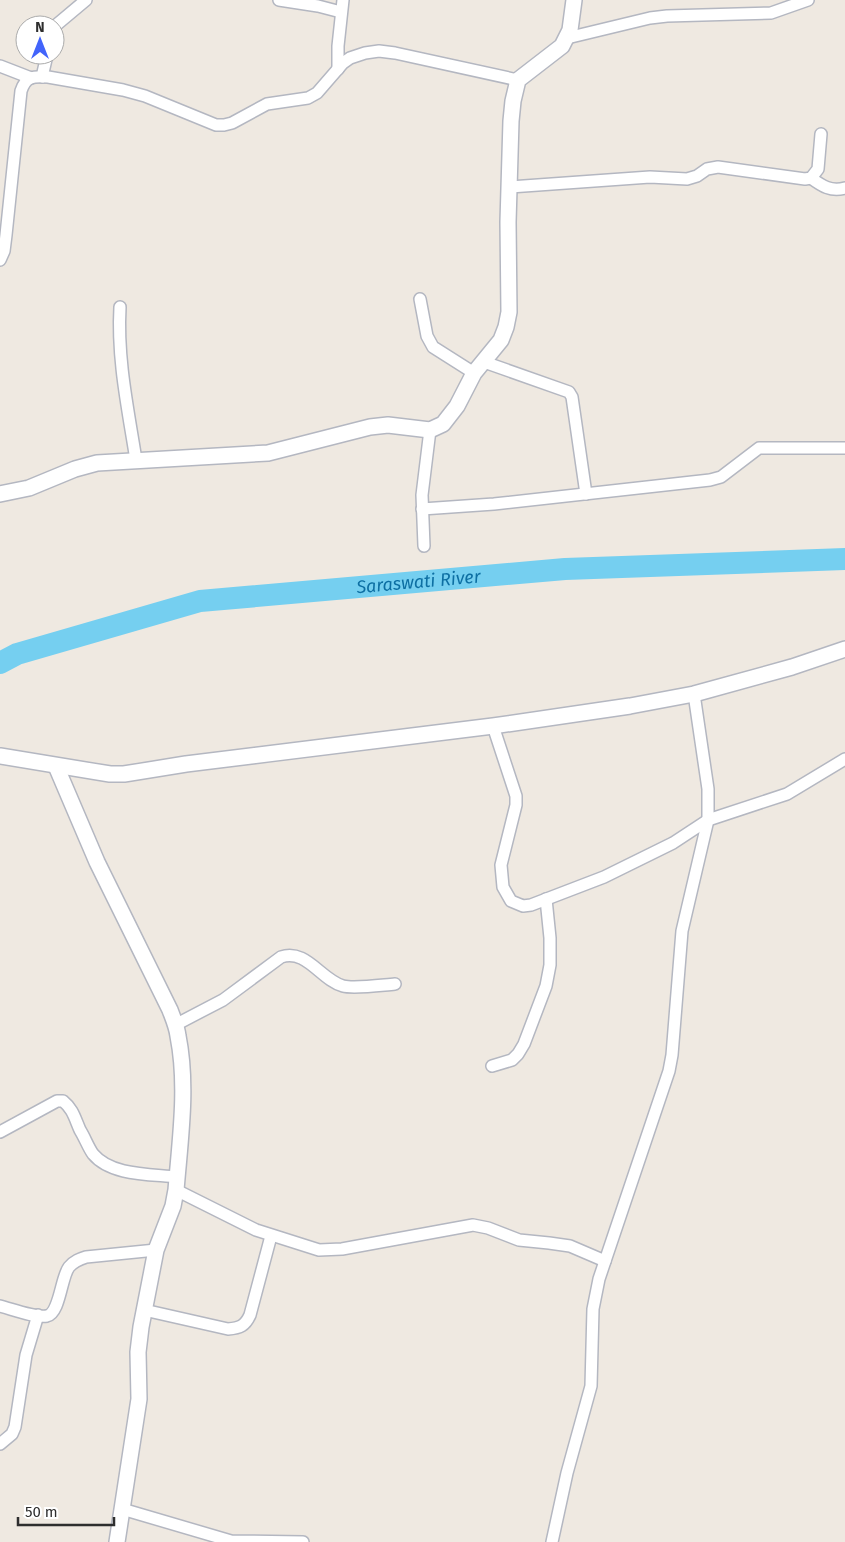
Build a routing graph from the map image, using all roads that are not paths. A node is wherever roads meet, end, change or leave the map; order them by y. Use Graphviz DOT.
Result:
graph roads {
  1 [pos="86,0"];
  2 [pos="279,0"];
  3 [pos="343,0"];
  4 [pos="574,0"];
  5 [pos="808,0"];
  6 [pos="341,12"];
  7 [pos="65,16"];
  8 [pos="567,38"];
  9 [pos="42,65"];
  10 [pos="0,66"];
  11 [pos="338,69"];
  12 [pos="37,77"];
  13 [pos="518,80"];
  14 [pos="821,134"];
  15 [pos="811,178"];
  16 [pos="510,188"];
  17 [pos="845,188"];
  18 [pos="0,259"];
  19 [pos="420,299"];
  20 [pos="120,307"];
  21 [pos="479,368"];
  22 [pos="430,430"];
  23 [pos="845,448"];
  24 [pos="136,460"];
  25 [pos="0,494"];
  26 [pos="586,494"];
  27 [pos="422,509"];
  28 [pos="424,546"];
  29 [pos="845,649"];
  30 [pos="694,694"];
  31 [pos="493,726"];
  32 [pos="0,756"];
  33 [pos="845,759"];
  34 [pos="56,766"];
  35 [pos="708,820"];
  36 [pos="546,899"];
  37 [pos="395,984"];
  38 [pos="175,1025"];
  39 [pos="492,1066"];
  40 [pos="0,1132"];
  41 [pos="176,1183"];
  42 [pos="270,1236"];
  43 [pos="156,1250"];
  44 [pos="605,1261"];
  45 [pos="0,1306"];
  46 [pos="144,1310"];
  47 [pos="38,1315"];
  48 [pos="0,1444"];
  49 [pos="122,1509"];
  50 [pos="117,1542"];
  51 [pos="303,1542"];
  52 [pos="552,1542"];
  1 -- 7 [label="street"];
  2 -- 6 [label="street"];
  3 -- 6 [label="street"];
  4 -- 8 [label="street"];
  5 -- 8 [label="street"];
  6 -- 11 [label="street"];
  8 -- 13 [label="street"];
  9 -- 12 [label="street"];
  10 -- 12 [label="street"];
  11 -- 12 [label="street"];
  11 -- 13 [label="street"];
  12 -- 18 [label="street"];
  13 -- 16 [label="street"];
  14 -- 15 [label="street"];
  15 -- 16 [label="street"];
  15 -- 17 [label="street"];
  16 -- 21 [label="street"];
  19 -- 21 [label="street"];
  20 -- 24 [label="street"];
  21 -- 22 [label="street"];
  21 -- 26 [label="street"];
  22 -- 24 [label="street"];
  22 -- 27 [label="street"];
  23 -- 26 [label="street"];
  24 -- 25 [label="street"];
  26 -- 27 [label="street"];
  27 -- 28 [label="street"];
  29 -- 30 [label="street"];
  30 -- 31 [label="street"];
  30 -- 35 [label="street"];
  31 -- 34 [label="street"];
  31 -- 36 [label="street"];
  32 -- 34 [label="street"];
  33 -- 35 [label="street"];
  34 -- 38 [label="street"];
  35 -- 36 [label="street"];
  35 -- 44 [label="street"];
  36 -- 39 [label="street"];
  37 -- 38 [label="street"];
  38 -- 41 [label="street"];
  40 -- 41 [label="street"];
  41 -- 42 [label="street"];
  41 -- 43 [label="street"];
  42 -- 44 [label="street"];
  42 -- 46 [label="street"];
  43 -- 46 [label="street"];
  43 -- 47 [label="street"];
  44 -- 52 [label="street"];
  45 -- 47 [label="street"];
  46 -- 49 [label="street"];
  47 -- 48 [label="street"];
  49 -- 50 [label="street"];
  49 -- 51 [label="street"];
}
